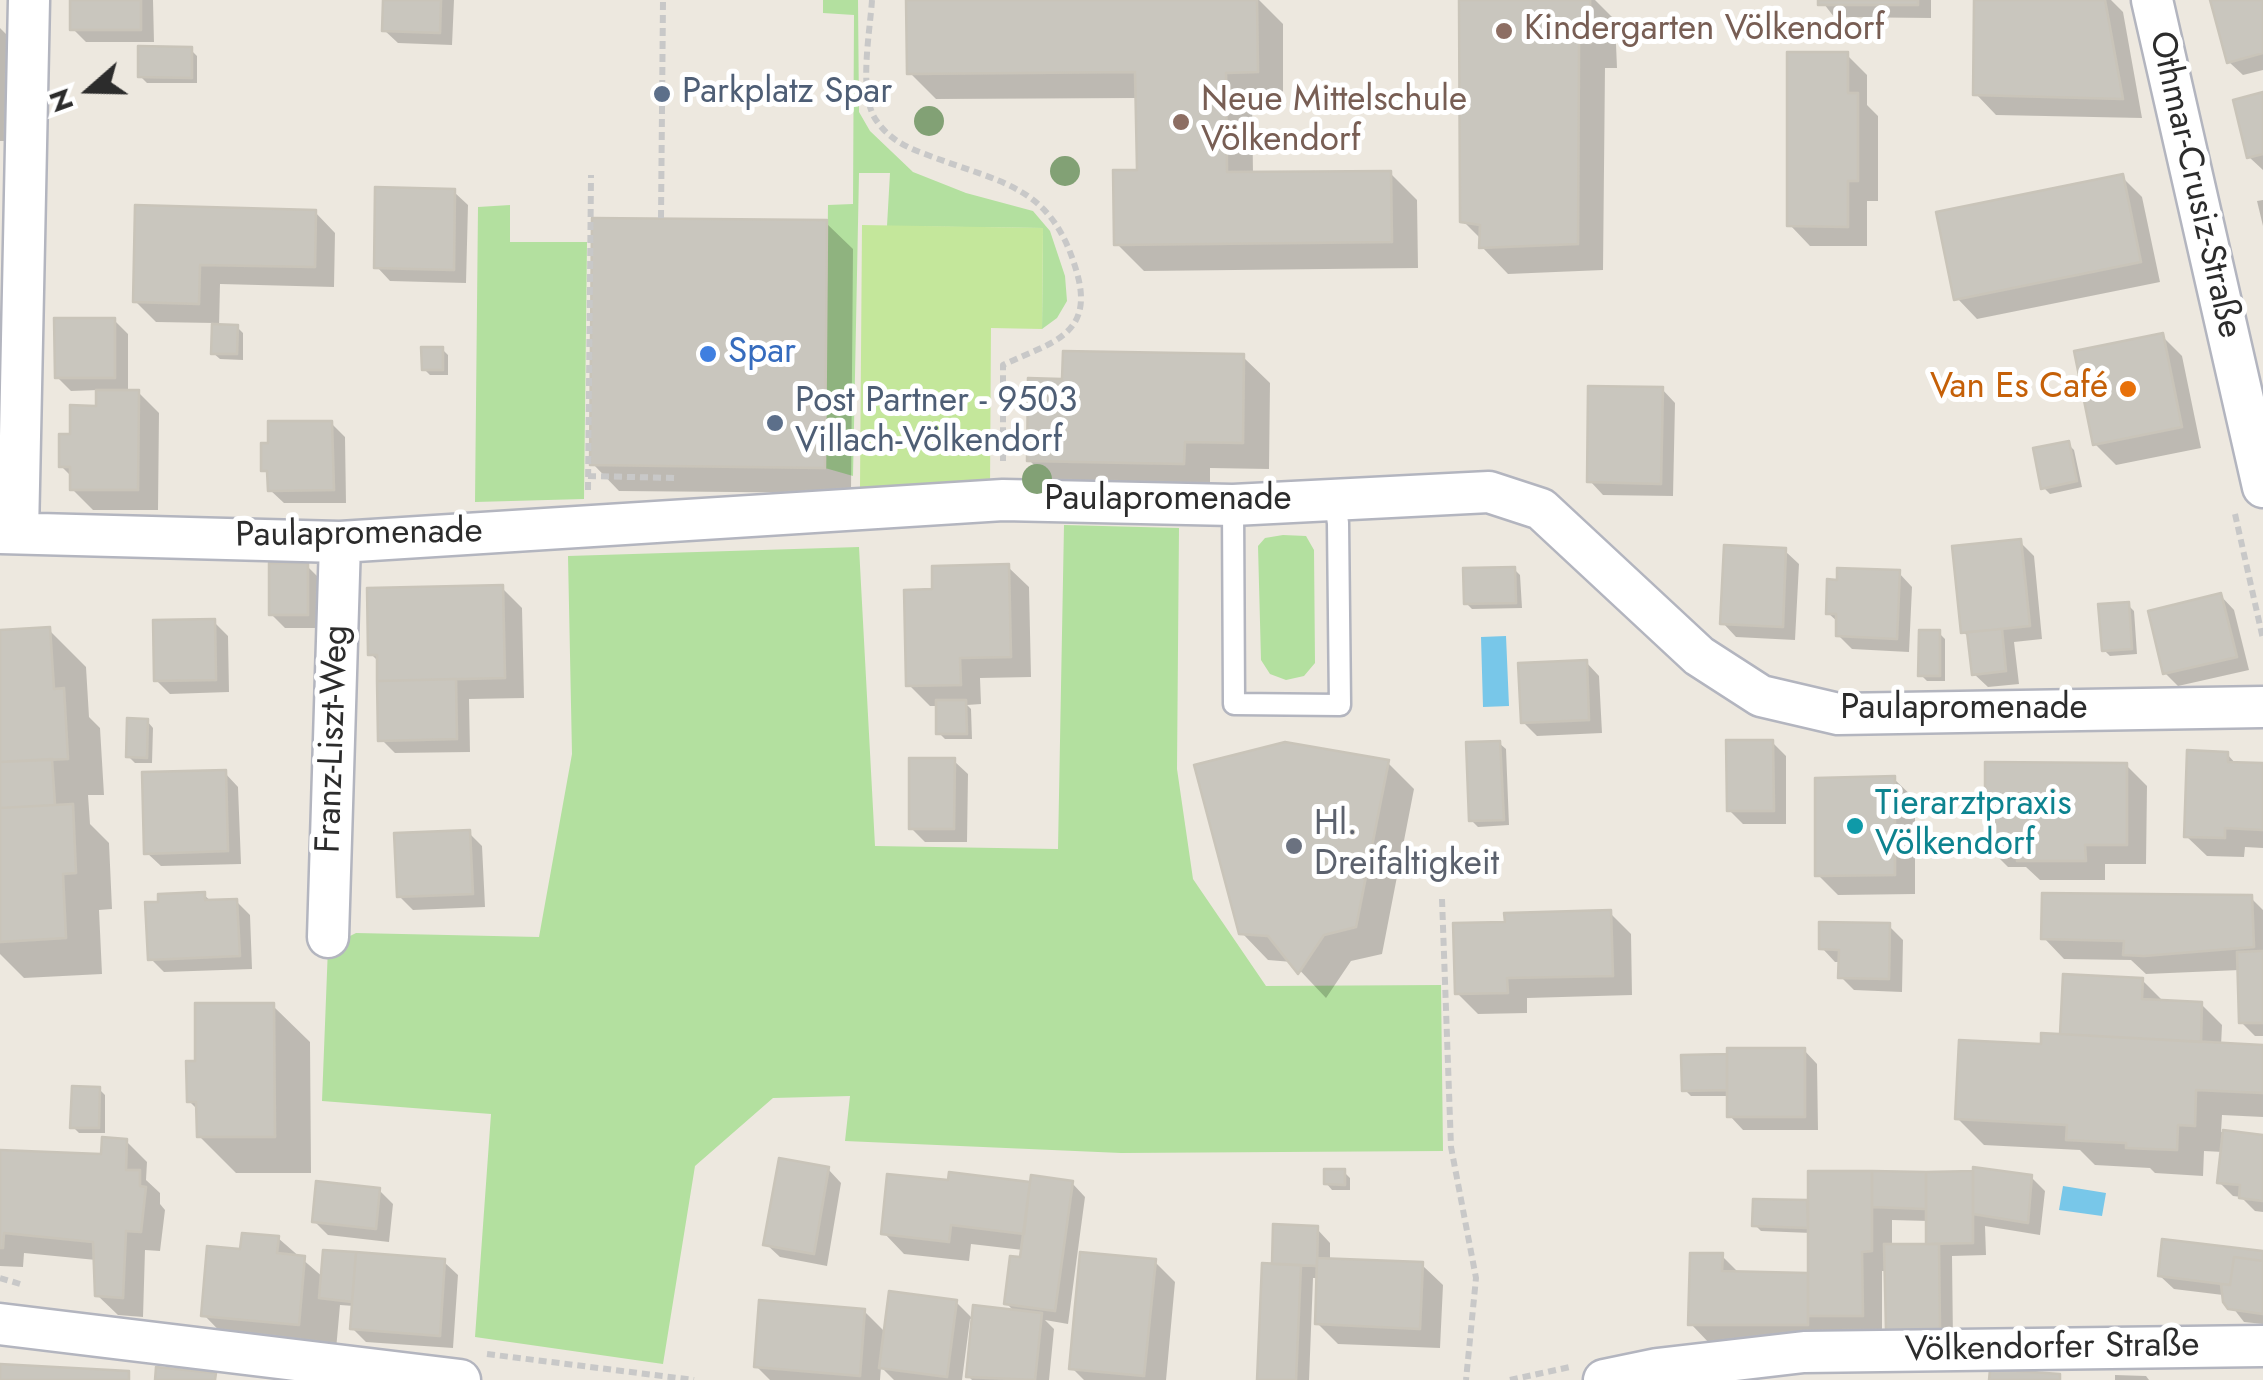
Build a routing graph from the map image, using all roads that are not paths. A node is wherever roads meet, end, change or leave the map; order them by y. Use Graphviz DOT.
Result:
graph roads {
  1 [pos="29,0"];
  2 [pos="2152,0"];
  3 [pos="2263,487"];
  4 [pos="1334,499"];
  5 [pos="1233,505"];
  6 [pos="9,533"];
  7 [pos="340,542"];
  8 [pos="2263,707"];
  9 [pos="328,937"];
  10 [pos="0,1324"];
  11 [pos="2263,1346"];
  12 [pos="445,1379"];
  13 [pos="460,1380"];
  14 [pos="1604,1380"];
  1 -- 6 [label="street"];
  2 -- 3 [label="street, Othmar-Crusiz-Straße"];
  4 -- 5 [label="street, Paulapromenade"];
  4 -- 5 [label="lane"];
  4 -- 8 [label="street, Paulapromenade"];
  5 -- 7 [label="street, Paulapromenade"];
  6 -- 7 [label="street, Paulapromenade"];
  7 -- 9 [label="street, Franz-Liszt-Weg"];
  10 -- 12 [label="street"];
  11 -- 14 [label="street, Völkendorfer Straße"];
  12 -- 13 [label="street"];
}
